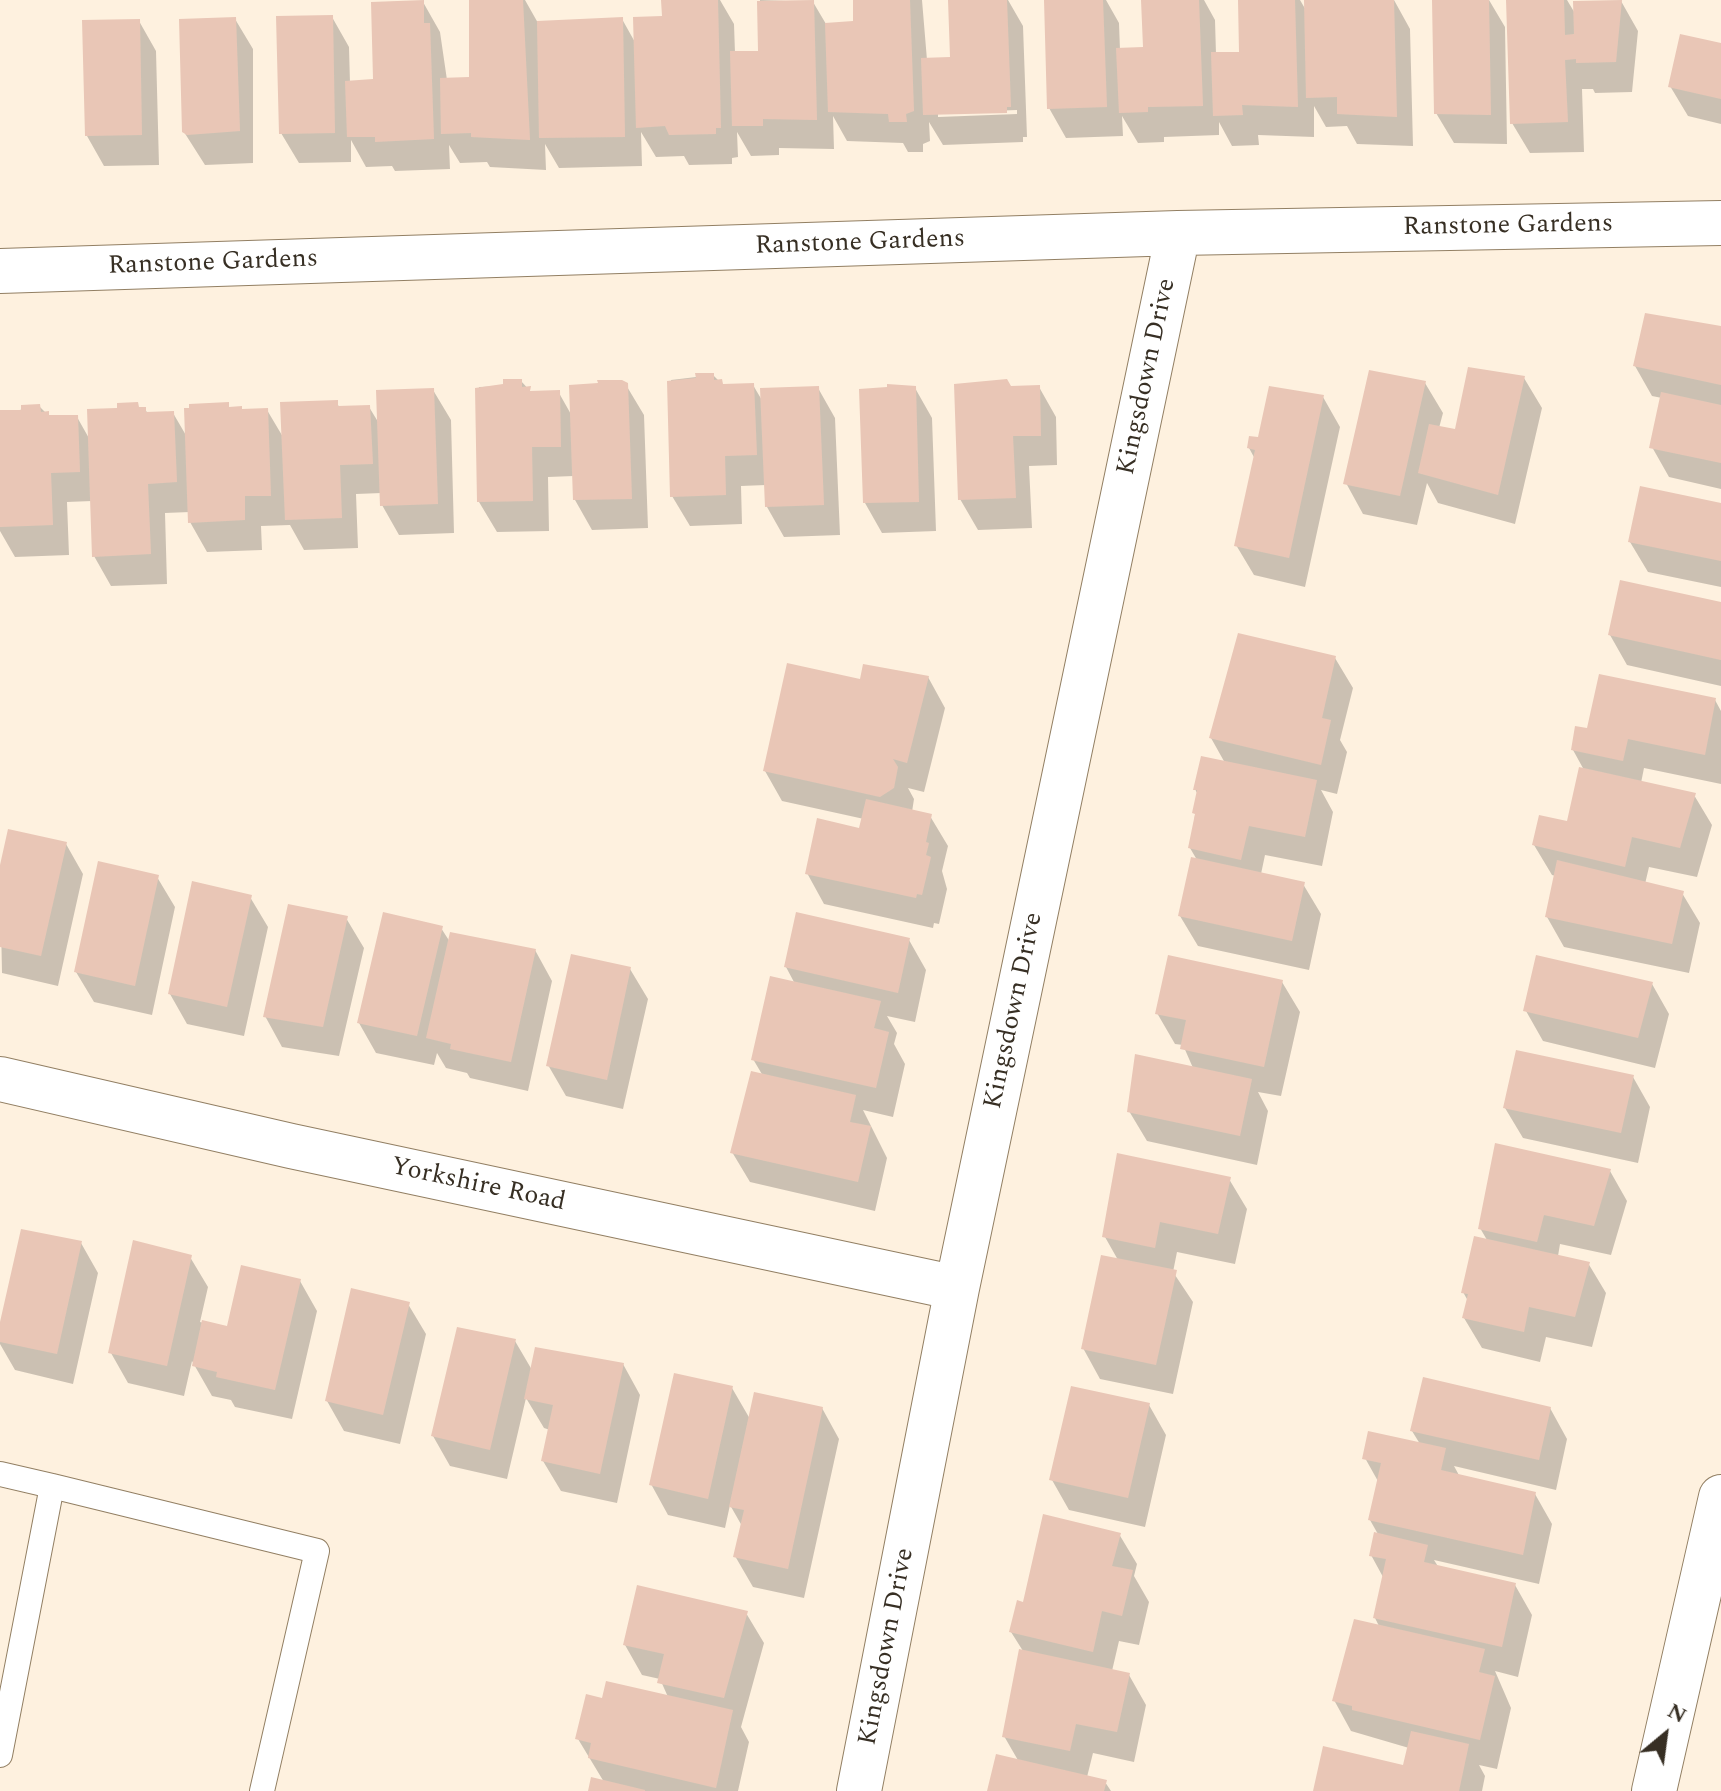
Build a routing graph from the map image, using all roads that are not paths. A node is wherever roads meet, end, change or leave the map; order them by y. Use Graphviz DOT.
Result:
graph roads {
  1 [pos="1721,223"];
  2 [pos="1178,233"];
  3 [pos="0,271"];
  4 [pos="0,1079"];
  5 [pos="957,1288"];
  6 [pos="0,1474"];
  7 [pos="52,1486"];
  8 [pos="1721,1497"];
  9 [pos="0,1755"];
  10 [pos="262,1791"];
  11 [pos="859,1791"];
  12 [pos="1654,1791"];
  1 -- 2 [label="street, Ranstone Gardens"];
  2 -- 3 [label="street, Ranstone Gardens"];
  2 -- 5 [label="street, Kingsdown Drive"];
  4 -- 5 [label="street, Yorkshire Road"];
  5 -- 11 [label="street, Kingsdown Drive"];
  6 -- 7 [label="lane"];
  7 -- 9 [label="lane"];
  7 -- 10 [label="lane"];
  8 -- 12 [label="street"];
}
